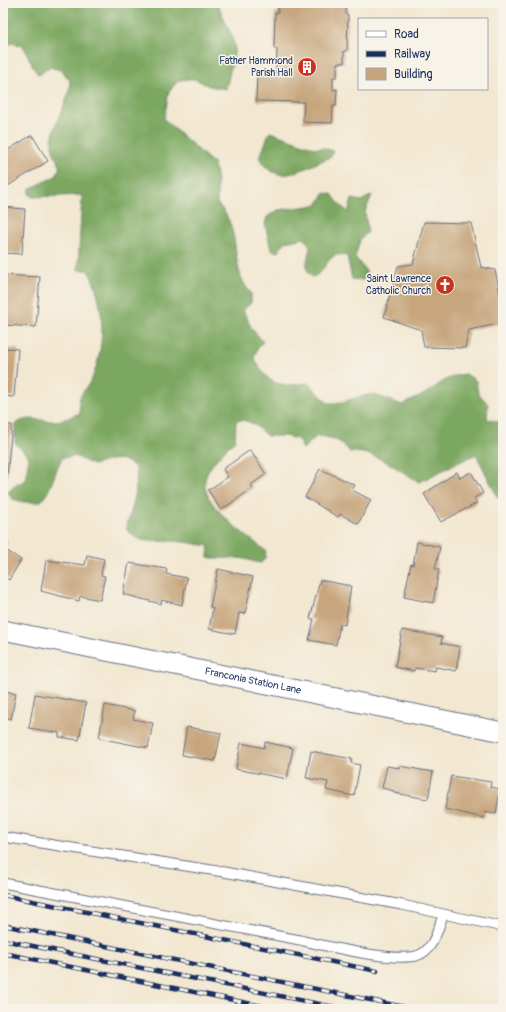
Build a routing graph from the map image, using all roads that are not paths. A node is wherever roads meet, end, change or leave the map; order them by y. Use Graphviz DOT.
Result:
graph roads {
  1 [pos="3,630"];
  2 [pos="503,732"];
  3 [pos="3,837"];
  4 [pos="3,883"];
  5 [pos="443,915"];
  6 [pos="503,927"];
  1 -- 2 [label="street, Franconia Station Lane"];
  3 -- 5 [label="lane"];
  4 -- 5 [label="lane"];
  5 -- 6 [label="lane"];
}
